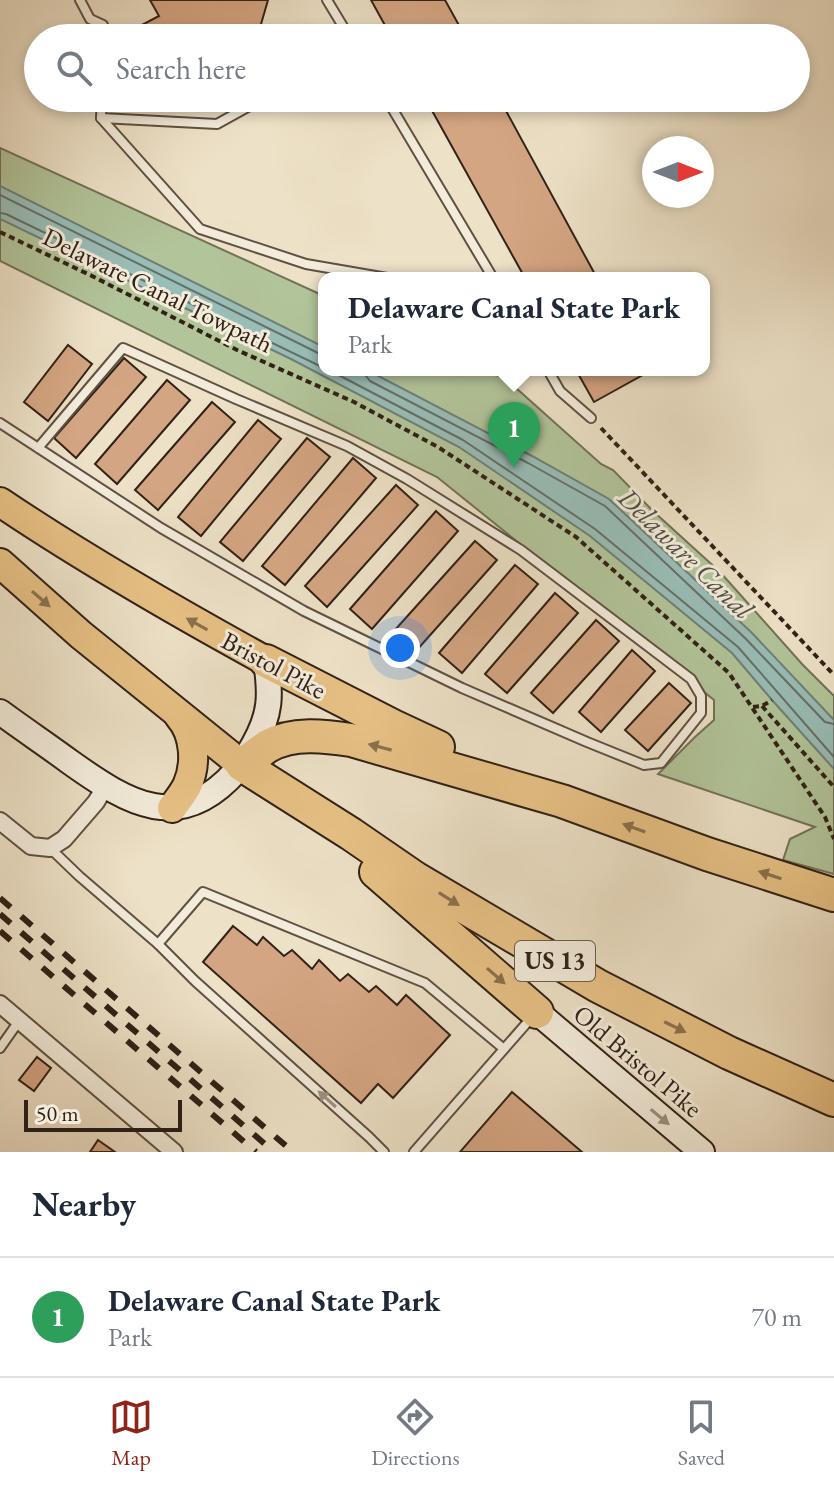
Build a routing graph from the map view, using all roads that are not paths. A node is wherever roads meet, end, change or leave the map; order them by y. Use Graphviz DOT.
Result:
graph roads {
  1 [pos="80,0"];
  2 [pos="327,0"];
  3 [pos="101,24"];
  4 [pos="342,24"];
  5 [pos="101,112"];
  6 [pos="239,112"];
  7 [pos="394,112"];
  8 [pos="101,118"];
  9 [pos="352,272"];
  10 [pos="489,272"];
  11 [pos="551,376"];
  12 [pos="591,418"];
  13 [pos="0,423"];
  14 [pos="38,448"];
  15 [pos="0,502"];
  16 [pos="0,563"];
  17 [pos="266,661"];
  18 [pos="174,709"];
  19 [pos="0,712"];
  20 [pos="242,765"];
  21 [pos="105,787"];
  22 [pos="290,796"];
  23 [pos="562,801"];
  24 [pos="172,808"];
  25 [pos="0,821"];
  26 [pos="50,848"];
  27 [pos="834,895"];
  28 [pos="158,944"];
  29 [pos="0,1004"];
  30 [pos="537,1012"];
  31 [pos="19,1021"];
  32 [pos="0,1048"];
  33 [pos="504,1049"];
  34 [pos="834,1100"];
  35 [pos="174,1152"];
  36 [pos="384,1152"];
  37 [pos="414,1152"];
  38 [pos="702,1152"];
  1 -- 3 [label="lane"];
  2 -- 4 [label="lane"];
  5 -- 8 [label="lane"];
  6 -- 8 [label="lane"];
  7 -- 10 [label="lane"];
  8 -- 9 [label="lane"];
  11 -- 12 [label="lane"];
  13 -- 14 [label="lane"];
  14 -- 14 [label="lane"];
  17 -- 15 [label="highway, Bristol Pike, one-way"];
  16 -- 18 [label="highway, US 13, one-way"];
  17 -- 20 [label="main road"];
  17 -- 23 [label="highway, Bristol Pike"];
  18 -- 20 [label="highway, US 13"];
  18 -- 24 [label="highway"];
  19 -- 21 [label="main road"];
  20 -- 22 [label="highway, US 13"];
  23 -- 20 [label="highway, one-way"];
  20 -- 24 [label="main road"];
  21 -- 24 [label="main road"];
  21 -- 26 [label="street"];
  22 -- 30 [label="highway, one-way"];
  22 -- 34 [label="highway, US 13, one-way"];
  27 -- 23 [label="highway, one-way"];
  25 -- 26 [label="street"];
  26 -- 28 [label="lane"];
  28 -- 33 [label="lane"];
  36 -- 28 [label="lane, one-way"];
  29 -- 31 [label="street"];
  30 -- 33 [label="lane"];
  30 -- 38 [label="main road, Old Bristol Pike, one-way"];
  31 -- 32 [label="lane"];
  31 -- 35 [label="street"];
  33 -- 37 [label="lane"];
}
